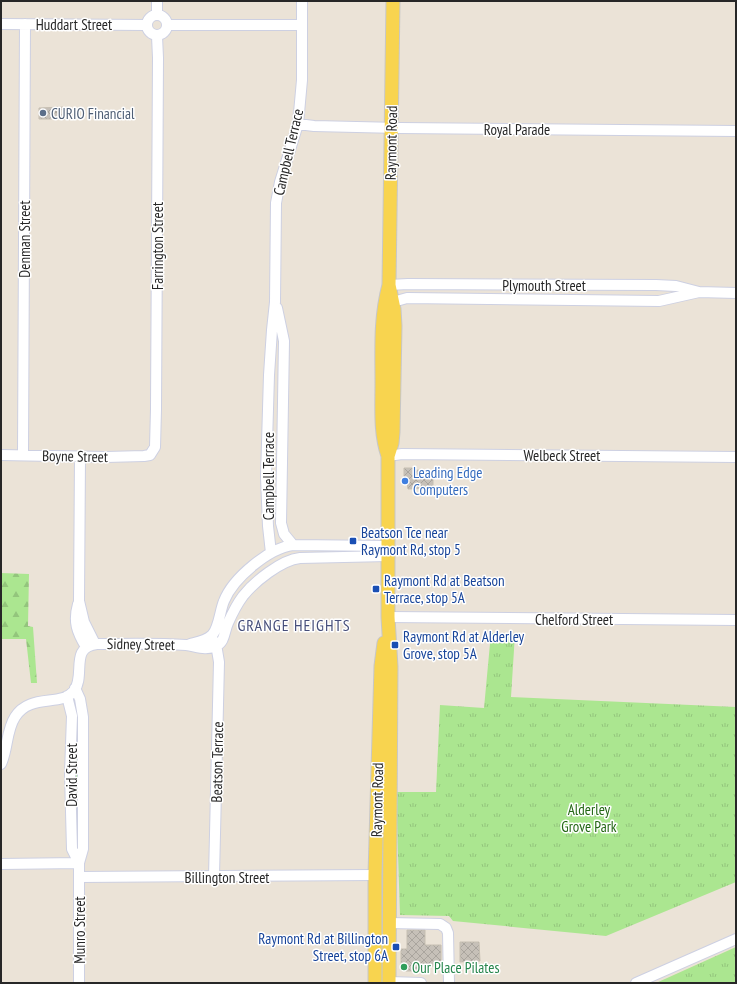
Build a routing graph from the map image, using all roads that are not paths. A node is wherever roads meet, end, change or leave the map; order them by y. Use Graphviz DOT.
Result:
graph roads {
  1 [pos="157,1"];
  2 [pos="302,1"];
  3 [pos="393,1"];
  4 [pos="157,15"];
  5 [pos="1,24"];
  6 [pos="25,24"];
  7 [pos="146,25"];
  8 [pos="167,25"];
  9 [pos="302,25"];
  10 [pos="157,36"];
  11 [pos="298,124"];
  12 [pos="391,128"];
  13 [pos="736,131"];
  14 [pos="389,285"];
  15 [pos="699,292"];
  16 [pos="736,293"];
  17 [pos="275,302"];
  18 [pos="393,302"];
  19 [pos="1,455"];
  20 [pos="23,455"];
  21 [pos="149,455"];
  22 [pos="388,456"];
  23 [pos="736,456"];
  24 [pos="80,457"];
  25 [pos="281,520"];
  26 [pos="268,524"];
  27 [pos="293,545"];
  28 [pos="329,546"];
  29 [pos="388,551"];
  30 [pos="270,553"];
  31 [pos="329,558"];
  32 [pos="388,618"];
  33 [pos="736,620"];
  34 [pos="212,636"];
  35 [pos="187,645"];
  36 [pos="91,646"];
  37 [pos="216,646"];
  38 [pos="75,688"];
  39 [pos="67,696"];
  40 [pos="3,749"];
  41 [pos="1,764"];
  42 [pos="79,863"];
  43 [pos="1,864"];
  44 [pos="376,875"];
  45 [pos="390,875"];
  46 [pos="79,877"];
  47 [pos="214,877"];
  48 [pos="389,923"];
  49 [pos="736,939"];
  50 [pos="78,983"];
  51 [pos="374,983"];
  52 [pos="389,983"];
  53 [pos="422,983"];
  54 [pos="449,983"];
  55 [pos="636,983"];
  1 -- 4 [label="street"];
  2 -- 9 [label="street, Campbell Terrace"];
  3 -- 12 [label="main road, Raymont Road"];
  4 -- 7 [label="street"];
  4 -- 8 [label="street"];
  5 -- 6 [label="street, Huddart Street"];
  6 -- 7 [label="street, Huddart Street"];
  6 -- 20 [label="street, Denman Street"];
  7 -- 10 [label="street"];
  8 -- 9 [label="street"];
  8 -- 10 [label="street"];
  9 -- 11 [label="street, Campbell Terrace"];
  10 -- 21 [label="street, Farrington Street"];
  11 -- 12 [label="street, Royal Parade"];
  11 -- 17 [label="street, Campbell Terrace"];
  12 -- 13 [label="street, Royal Parade"];
  12 -- 14 [label="main road, Raymont Road"];
  14 -- 15 [label="street, Plymouth Street"];
  14 -- 18 [label="main road, Raymont Road"];
  14 -- 22 [label="main road, Raymont Road"];
  15 -- 16 [label="street, Plymouth Street"];
  15 -- 18 [label="street, Plymouth Street"];
  17 -- 25 [label="street, Campbell Terrace"];
  17 -- 26 [label="street, Campbell Terrace"];
  18 -- 22 [label="main road, Raymont Road"];
  19 -- 20 [label="street, Boyne Street"];
  20 -- 24 [label="street, Boyne Street"];
  21 -- 24 [label="street, Boyne Street"];
  22 -- 23 [label="street, Welbeck Street"];
  22 -- 29 [label="main road, Raymont Road"];
  24 -- 36 [label="street"];
  25 -- 26 [label="street"];
  25 -- 27 [label="street, Campbell Terrace"];
  26 -- 30 [label="street, Campbell Terrace"];
  27 -- 28 [label="street"];
  27 -- 30 [label="street"];
  28 -- 29 [label="street"];
  28 -- 31 [label="street"];
  29 -- 31 [label="street"];
  29 -- 32 [label="main road, Raymont Road"];
  30 -- 34 [label="street"];
  31 -- 37 [label="street"];
  32 -- 33 [label="street, Chelford Street"];
  32 -- 44 [label="main road, Raymont Road"];
  32 -- 45 [label="main road, Raymont Road"];
  34 -- 35 [label="street, Sidney Street"];
  34 -- 37 [label="street, Beatson Terrace"];
  35 -- 36 [label="street, Sidney Street"];
  35 -- 37 [label="street, Sidney Street"];
  36 -- 38 [label="street"];
  37 -- 47 [label="street, Beatson Terrace"];
  38 -- 39 [label="street"];
  38 -- 42 [label="street, David Street"];
  39 -- 40 [label="street"];
  39 -- 42 [label="street, David Street"];
  40 -- 41 [label="street"];
  42 -- 43 [label="street"];
  42 -- 46 [label="street, David Street"];
  44 -- 45 [label="main road"];
  44 -- 47 [label="street, Billington Street"];
  44 -- 51 [label="main road, Raymont Road"];
  45 -- 48 [label="main road, Raymont Road"];
  46 -- 47 [label="street, Billington Street"];
  46 -- 50 [label="street, Munro Street"];
  48 -- 52 [label="main road, Raymont Road"];
  48 -- 54 [label="street"];
  49 -- 55 [label="street"];
  52 -- 53 [label="street"];
}
